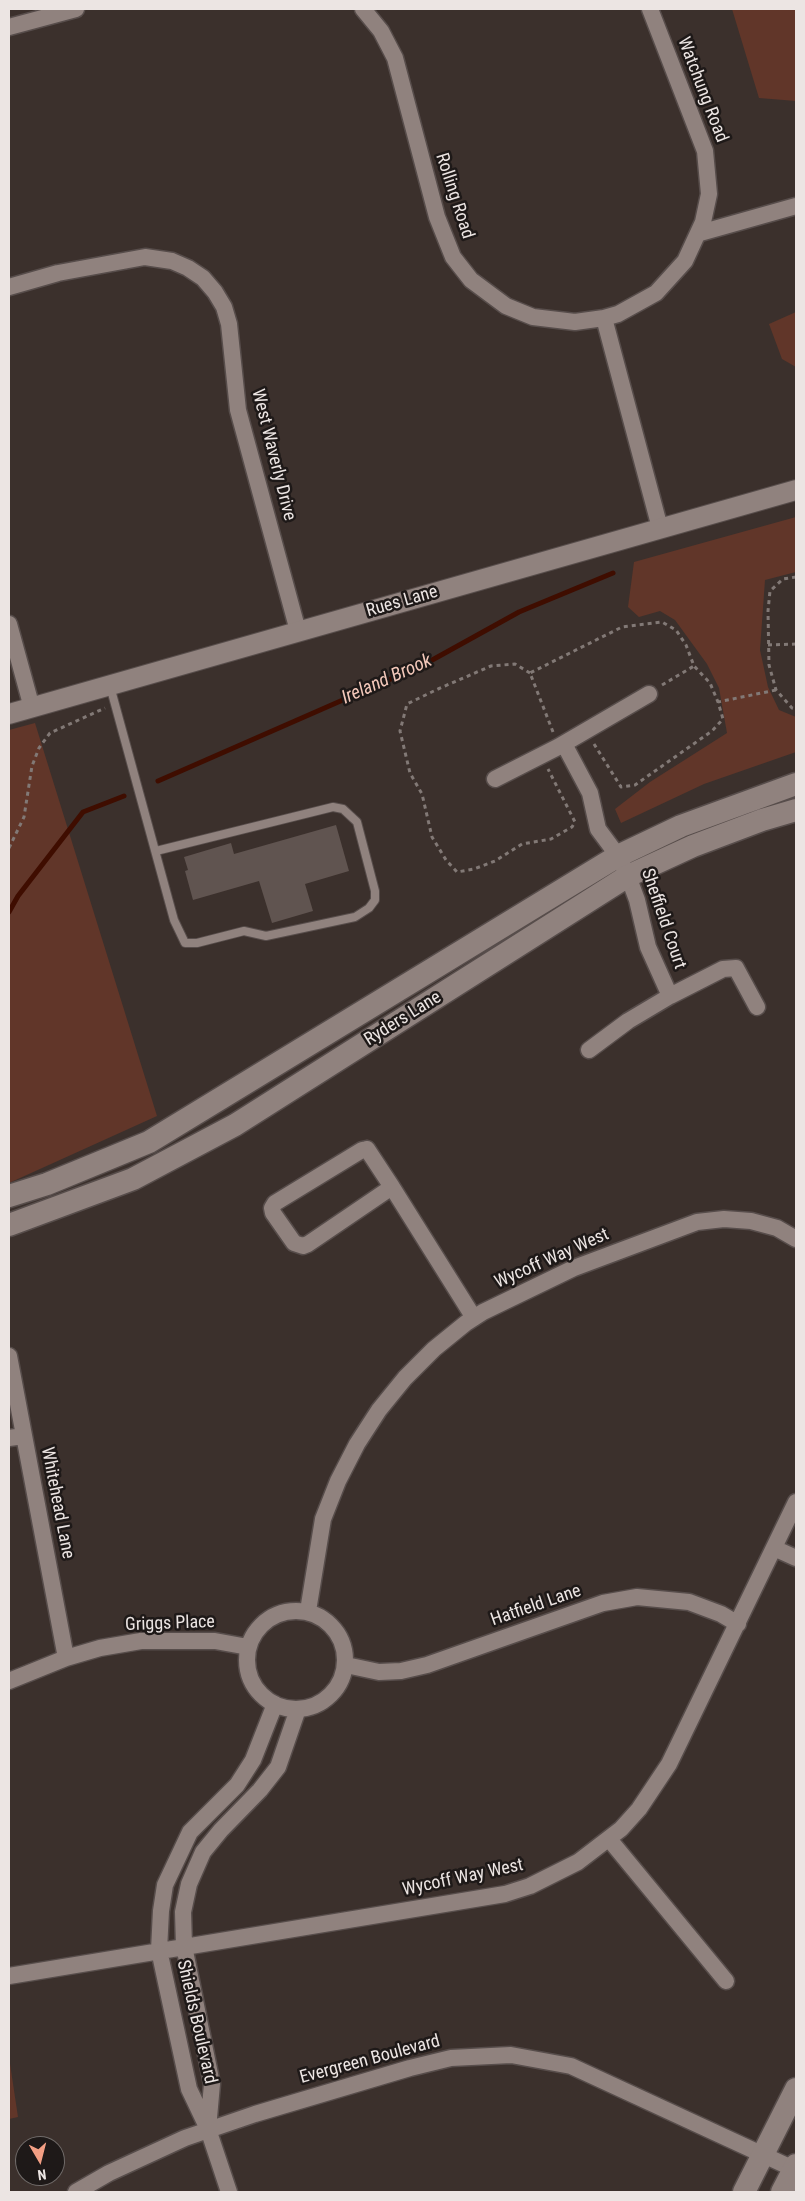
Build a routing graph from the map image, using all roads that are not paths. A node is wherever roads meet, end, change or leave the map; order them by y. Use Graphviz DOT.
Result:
graph roads {
  1 [pos="76,9"];
  2 [pos="363,9"];
  3 [pos="650,9"];
  4 [pos="9,27"];
  5 [pos="796,206"];
  6 [pos="700,233"];
  7 [pos="12,286"];
  8 [pos="604,318"];
  9 [pos="796,490"];
  10 [pos="660,528"];
  11 [pos="9,624"];
  12 [pos="298,631"];
  13 [pos="110,686"];
  14 [pos="649,694"];
  15 [pos="32,708"];
  16 [pos="9,714"];
  17 [pos="561,746"];
  18 [pos="495,779"];
  19 [pos="796,784"];
  20 [pos="796,810"];
  21 [pos="156,851"];
  22 [pos="618,856"];
  23 [pos="628,876"];
  24 [pos="670,996"];
  25 [pos="757,1007"];
  26 [pos="590,1050"];
  27 [pos="392,1187"];
  28 [pos="9,1196"];
  29 [pos="9,1225"];
  30 [pos="796,1239"];
  31 [pos="474,1318"];
  32 [pos="9,1356"];
  33 [pos="16,1437"];
  34 [pos="796,1502"];
  35 [pos="774,1548"];
  36 [pos="796,1558"];
  37 [pos="308,1611"];
  38 [pos="738,1624"];
  39 [pos="248,1647"];
  40 [pos="66,1658"];
  41 [pos="346,1665"];
  42 [pos="9,1680"];
  43 [pos="275,1704"];
  44 [pos="298,1709"];
  45 [pos="609,1839"];
  46 [pos="184,1946"];
  47 [pos="159,1950"];
  48 [pos="9,1976"];
  49 [pos="726,1981"];
  50 [pos="796,2089"];
  51 [pos="208,2129"];
  52 [pos="763,2156"];
  53 [pos="796,2168"];
  54 [pos="76,2192"];
  55 [pos="228,2192"];
  56 [pos="744,2192"];
  57 [pos="782,2192"];
  1 -- 4 [label="street"];
  2 -- 8 [label="street, Rolling Road"];
  3 -- 6 [label="street, Watchung Road"];
  5 -- 6 [label="street"];
  6 -- 8 [label="street, Watchung Road"];
  7 -- 12 [label="street, West Waverly Drive"];
  8 -- 10 [label="street"];
  9 -- 10 [label="street, Rues Lane"];
  10 -- 12 [label="street, Rues Lane"];
  11 -- 15 [label="street"];
  12 -- 13 [label="street, Rues Lane"];
  13 -- 15 [label="street, Rues Lane"];
  13 -- 21 [label="lane"];
  14 -- 17 [label="street"];
  15 -- 16 [label="street, Rues Lane"];
  17 -- 18 [label="street"];
  17 -- 22 [label="street, Sheffield Court"];
  19 -- 22 [label="main road, Ryders Lane"];
  20 -- 23 [label="main road, Ryders Lane"];
  21 -- 21 [label="lane"];
  22 -- 23 [label="street, Sheffield Court"];
  22 -- 28 [label="main road, Ryders Lane"];
  23 -- 24 [label="street, Sheffield Court"];
  23 -- 29 [label="main road, Ryders Lane"];
  24 -- 25 [label="street, Sheffield Court"];
  24 -- 26 [label="street, Sheffield Court"];
  27 -- 27 [label="street"];
  27 -- 31 [label="street"];
  30 -- 31 [label="street, Wycoff Way West"];
  31 -- 37 [label="street"];
  32 -- 33 [label="street, Whitehead Lane"];
  33 -- 40 [label="street, Whitehead Lane"];
  34 -- 35 [label="street, Wycoff Way West"];
  35 -- 36 [label="street"];
  35 -- 38 [label="street, Wycoff Way West"];
  37 -- 39 [label="street"];
  37 -- 41 [label="street"];
  38 -- 41 [label="street, Hatfield Lane"];
  38 -- 45 [label="street, Wycoff Way West"];
  39 -- 40 [label="street, Griggs Place"];
  39 -- 43 [label="street"];
  40 -- 42 [label="street, Griggs Place"];
  41 -- 44 [label="street"];
  43 -- 44 [label="street"];
  43 -- 47 [label="street, Shields Boulevard"];
  44 -- 46 [label="street, Shields Boulevard"];
  45 -- 46 [label="street, Wycoff Way West"];
  45 -- 49 [label="street"];
  46 -- 47 [label="street, Wycoff Way West"];
  46 -- 51 [label="street, Shields Boulevard"];
  47 -- 48 [label="street, Wycoff Way West"];
  47 -- 51 [label="street, Shields Boulevard"];
  50 -- 52 [label="main road"];
  51 -- 52 [label="street, Evergreen Boulevard"];
  51 -- 54 [label="street, Evergreen Boulevard"];
  51 -- 55 [label="street"];
  52 -- 53 [label="street, Evergreen Boulevard"];
  52 -- 56 [label="main road"];
  53 -- 57 [label="main road"];
}
